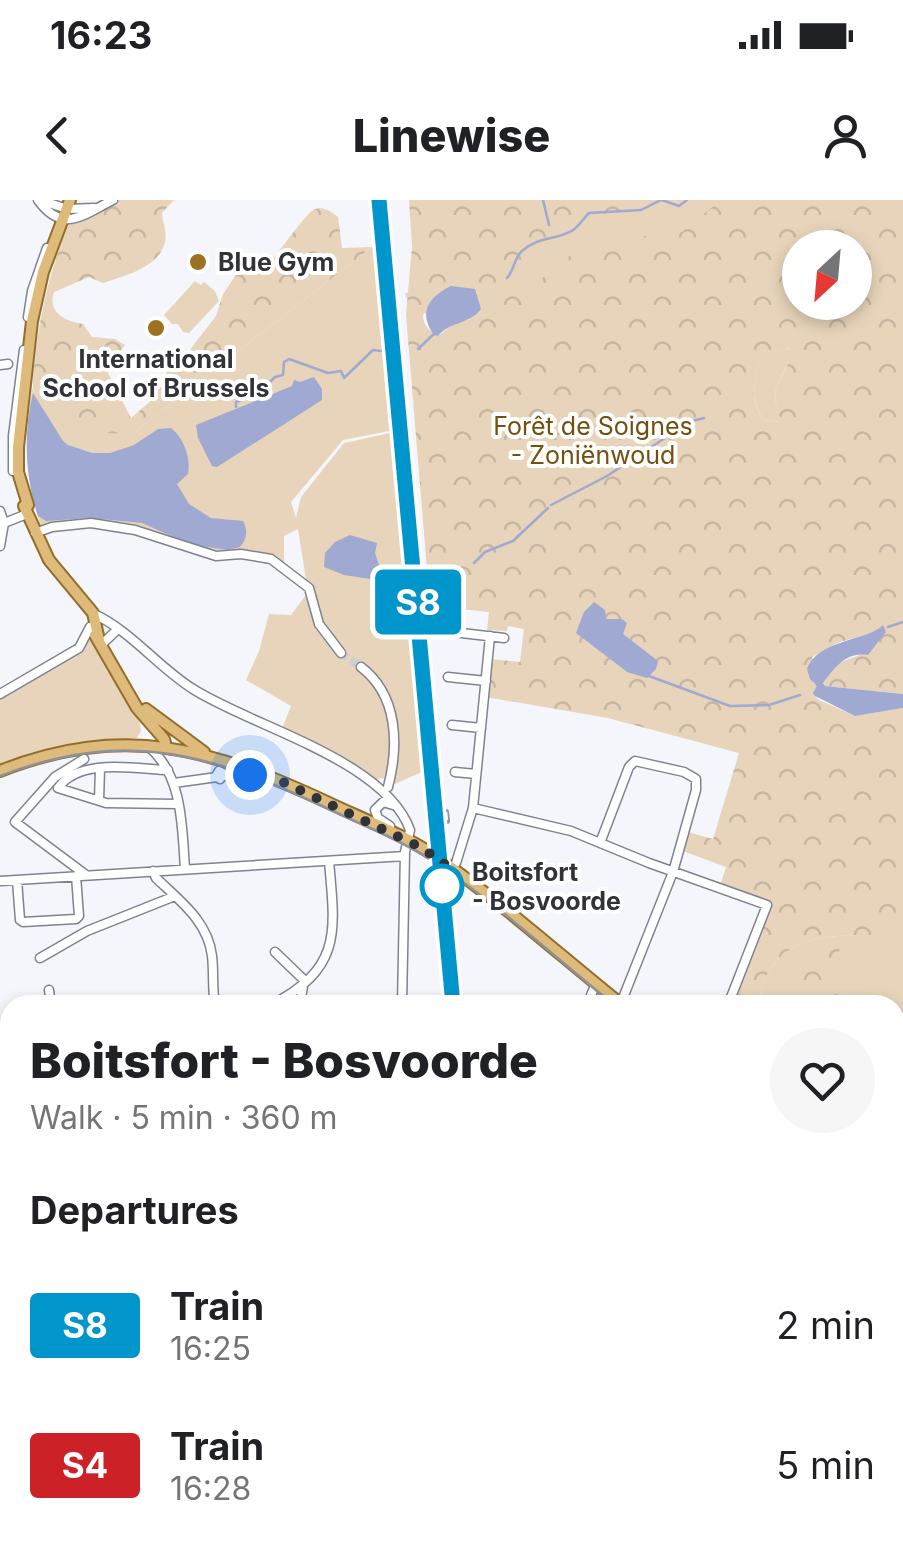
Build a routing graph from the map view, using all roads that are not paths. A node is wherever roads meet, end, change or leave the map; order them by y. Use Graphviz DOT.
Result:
graph roads {
  1 [pos="39,200"];
  2 [pos="113,200"];
  3 [pos="67,210"];
  4 [pos="55,241"];
  5 [pos="31,316"];
  6 [pos="31,334"];
  7 [pos="20,479"];
  8 [pos="24,513"];
  9 [pos="2,520"];
  10 [pos="36,532"];
  11 [pos="0,546"];
  12 [pos="70,589"];
  13 [pos="92,612"];
  14 [pos="90,627"];
  15 [pos="118,629"];
  16 [pos="453,632"];
  17 [pos="490,636"];
  18 [pos="504,638"];
  19 [pos="100,643"];
  20 [pos="341,654"];
  21 [pos="361,667"];
  22 [pos="448,677"];
  23 [pos="486,681"];
  24 [pos="0,694"];
  25 [pos="134,699"];
  26 [pos="144,717"];
  27 [pos="452,725"];
  28 [pos="481,728"];
  29 [pos="146,745"];
  30 [pos="166,746"];
  31 [pos="207,754"];
  32 [pos="84,759"];
  33 [pos="100,768"];
  34 [pos="168,770"];
  35 [pos="0,771"];
  36 [pos="455,772"];
  37 [pos="266,774"];
  38 [pos="476,774"];
  39 [pos="174,783"];
  40 [pos="54,787"];
  41 [pos="389,792"];
  42 [pos="99,800"];
  43 [pos="178,804"];
  44 [pos="473,808"];
  45 [pos="405,836"];
  46 [pos="600,843"];
  47 [pos="406,856"];
  48 [pos="329,860"];
  49 [pos="456,863"];
  50 [pos="185,869"];
  51 [pos="153,870"];
  52 [pos="673,872"];
  53 [pos="81,875"];
  54 [pos="17,880"];
  55 [pos="0,881"];
  56 [pos="175,896"];
  57 [pos="275,952"];
  58 [pos="40,958"];
  59 [pos="304,980"];
  60 [pos="596,984"];
  61 [pos="51,989"];
  62 [pos="51,995"];
  63 [pos="212,995"];
  64 [pos="284,995"];
  65 [pos="302,995"];
  66 [pos="402,995"];
  67 [pos="591,995"];
  68 [pos="613,995"];
  69 [pos="615,995"];
  70 [pos="628,995"];
  71 [pos="732,995"];
  1 -- 3 [label="street"];
  2 -- 3 [label="street"];
  3 -- 4 [label="main road"];
  3 -- 5 [label="street"];
  4 -- 5 [label="main road"];
  4 -- 6 [label="street"];
  5 -- 6 [label="main road"];
  5 -- 7 [label="street"];
  6 -- 7 [label="main road"];
  7 -- 8 [label="main road"];
  8 -- 9 [label="street"];
  8 -- 10 [label="main road"];
  9 -- 11 [label="street"];
  10 -- 12 [label="main road"];
  10 -- 20 [label="street"];
  12 -- 13 [label="main road"];
  12 -- 14 [label="main road"];
  13 -- 15 [label="street"];
  13 -- 19 [label="main road"];
  14 -- 19 [label="main road"];
  14 -- 24 [label="street"];
  15 -- 19 [label="street"];
  15 -- 41 [label="street"];
  16 -- 17 [label="street"];
  17 -- 18 [label="street"];
  17 -- 23 [label="street"];
  19 -- 25 [label="main road"];
  21 -- 41 [label="street"];
  22 -- 23 [label="street"];
  23 -- 28 [label="street"];
  25 -- 26 [label="main road"];
  25 -- 31 [label="main road"];
  26 -- 29 [label="main road"];
  26 -- 30 [label="main road"];
  27 -- 28 [label="street"];
  28 -- 38 [label="street"];
  29 -- 30 [label="main road"];
  29 -- 34 [label="street"];
  29 -- 35 [label="main road"];
  30 -- 31 [label="main road"];
  31 -- 37 [label="main road"];
  32 -- 40 [label="street"];
  33 -- 34 [label="street"];
  33 -- 40 [label="street"];
  33 -- 42 [label="street"];
  34 -- 39 [label="street"];
  36 -- 38 [label="street"];
  37 -- 39 [label="street"];
  37 -- 45 [label="main road"];
  38 -- 44 [label="street"];
  39 -- 43 [label="street"];
  40 -- 42 [label="street"];
  40 -- 53 [label="street"];
  41 -- 45 [label="street"];
  41 -- 45 [label="street"];
  42 -- 43 [label="street"];
  43 -- 50 [label="street"];
  44 -- 46 [label="street"];
  44 -- 49 [label="street"];
  45 -- 47 [label="street"];
  45 -- 49 [label="main road"];
  45 -- 60 [label="main road"];
  46 -- 52 [label="street"];
  46 -- 52 [label="street"];
  47 -- 48 [label="street"];
  47 -- 66 [label="street"];
  48 -- 50 [label="street"];
  48 -- 59 [label="street"];
  49 -- 69 [label="main road"];
  50 -- 51 [label="street"];
  51 -- 53 [label="street"];
  51 -- 56 [label="street"];
  52 -- 70 [label="street"];
  52 -- 71 [label="street"];
  53 -- 54 [label="street"];
  53 -- 54 [label="street"];
  54 -- 55 [label="street"];
  56 -- 58 [label="street"];
  56 -- 63 [label="street"];
  57 -- 59 [label="street"];
  59 -- 64 [label="street"];
  59 -- 65 [label="street"];
  60 -- 67 [label="street"];
  60 -- 68 [label="main road"];
  61 -- 62 [label="street"];
}
